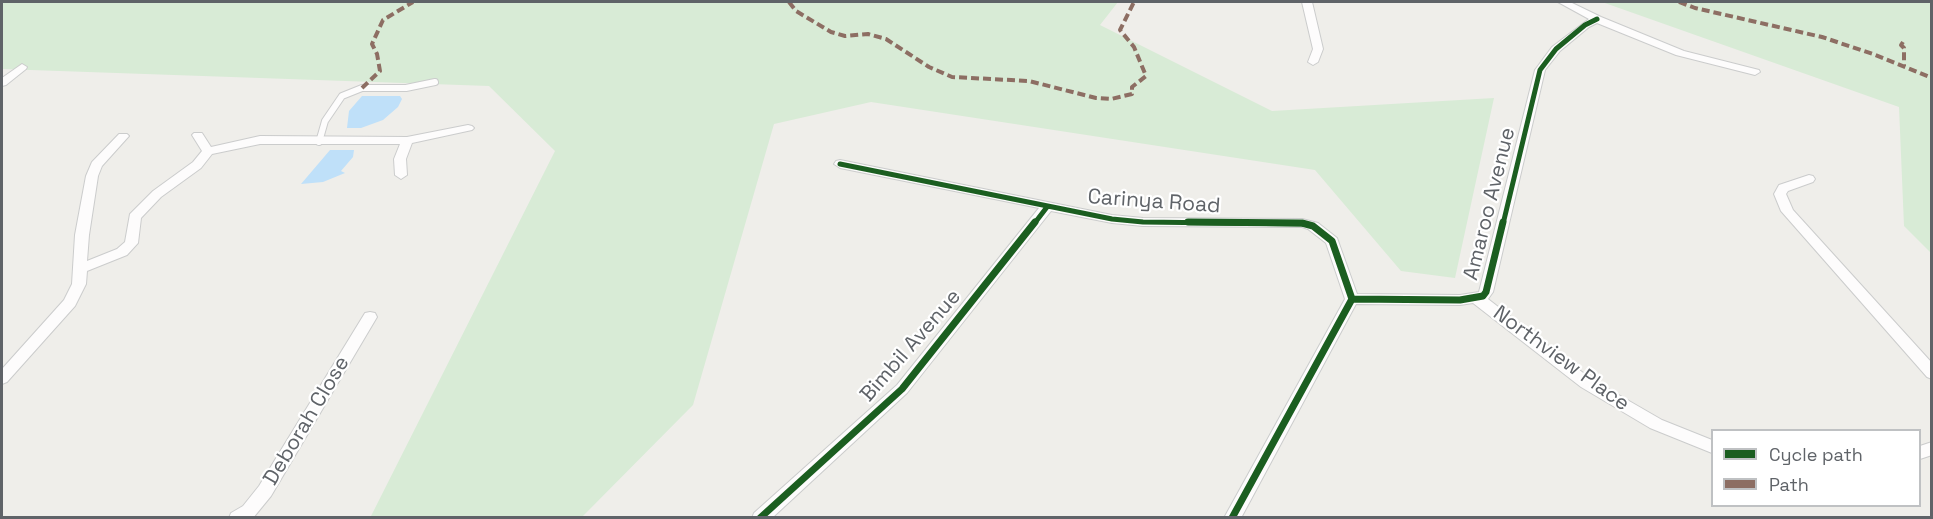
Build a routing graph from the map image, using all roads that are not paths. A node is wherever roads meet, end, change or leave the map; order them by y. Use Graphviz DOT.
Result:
graph roads {
  1 [pos="1307,2"];
  2 [pos="1563,2"];
  3 [pos="1597,19"];
  4 [pos="1313,62"];
  5 [pos="22,67"];
  6 [pos="1755,72"];
  7 [pos="435,82"];
  8 [pos="2,83"];
  9 [pos="468,128"];
  10 [pos="198,135"];
  11 [pos="123,136"];
  12 [pos="406,141"];
  13 [pos="320,142"];
  14 [pos="208,151"];
  15 [pos="840,164"];
  16 [pos="401,175"];
  17 [pos="1809,179"];
  18 [pos="1047,207"];
  19 [pos="79,269"];
  20 [pos="1477,298"];
  21 [pos="1352,299"];
  22 [pos="370,317"];
  23 [pos="1932,373"];
  24 [pos="2,378"];
  25 [pos="1711,446"];
  26 [pos="237,518"];
  27 [pos="760,518"];
  28 [pos="1232,518"];
  1 -- 4 [label="street"];
  2 -- 3 [label="street"];
  3 -- 6 [label="street"];
  3 -- 20 [label="street, Amaroo Avenue"];
  5 -- 8 [label="street"];
  7 -- 13 [label="lane"];
  9 -- 12 [label="street"];
  10 -- 14 [label="street"];
  11 -- 19 [label="street"];
  12 -- 13 [label="street"];
  12 -- 16 [label="street"];
  13 -- 14 [label="street"];
  14 -- 19 [label="street"];
  15 -- 18 [label="street, Carinya Road"];
  17 -- 23 [label="street"];
  18 -- 21 [label="street, Carinya Road"];
  18 -- 27 [label="street, Bimbil Avenue"];
  19 -- 24 [label="street"];
  20 -- 21 [label="street, Amaroo Avenue"];
  20 -- 25 [label="street, Northview Place"];
  21 -- 28 [label="street"];
  22 -- 26 [label="street, Deborah Close"];
}
